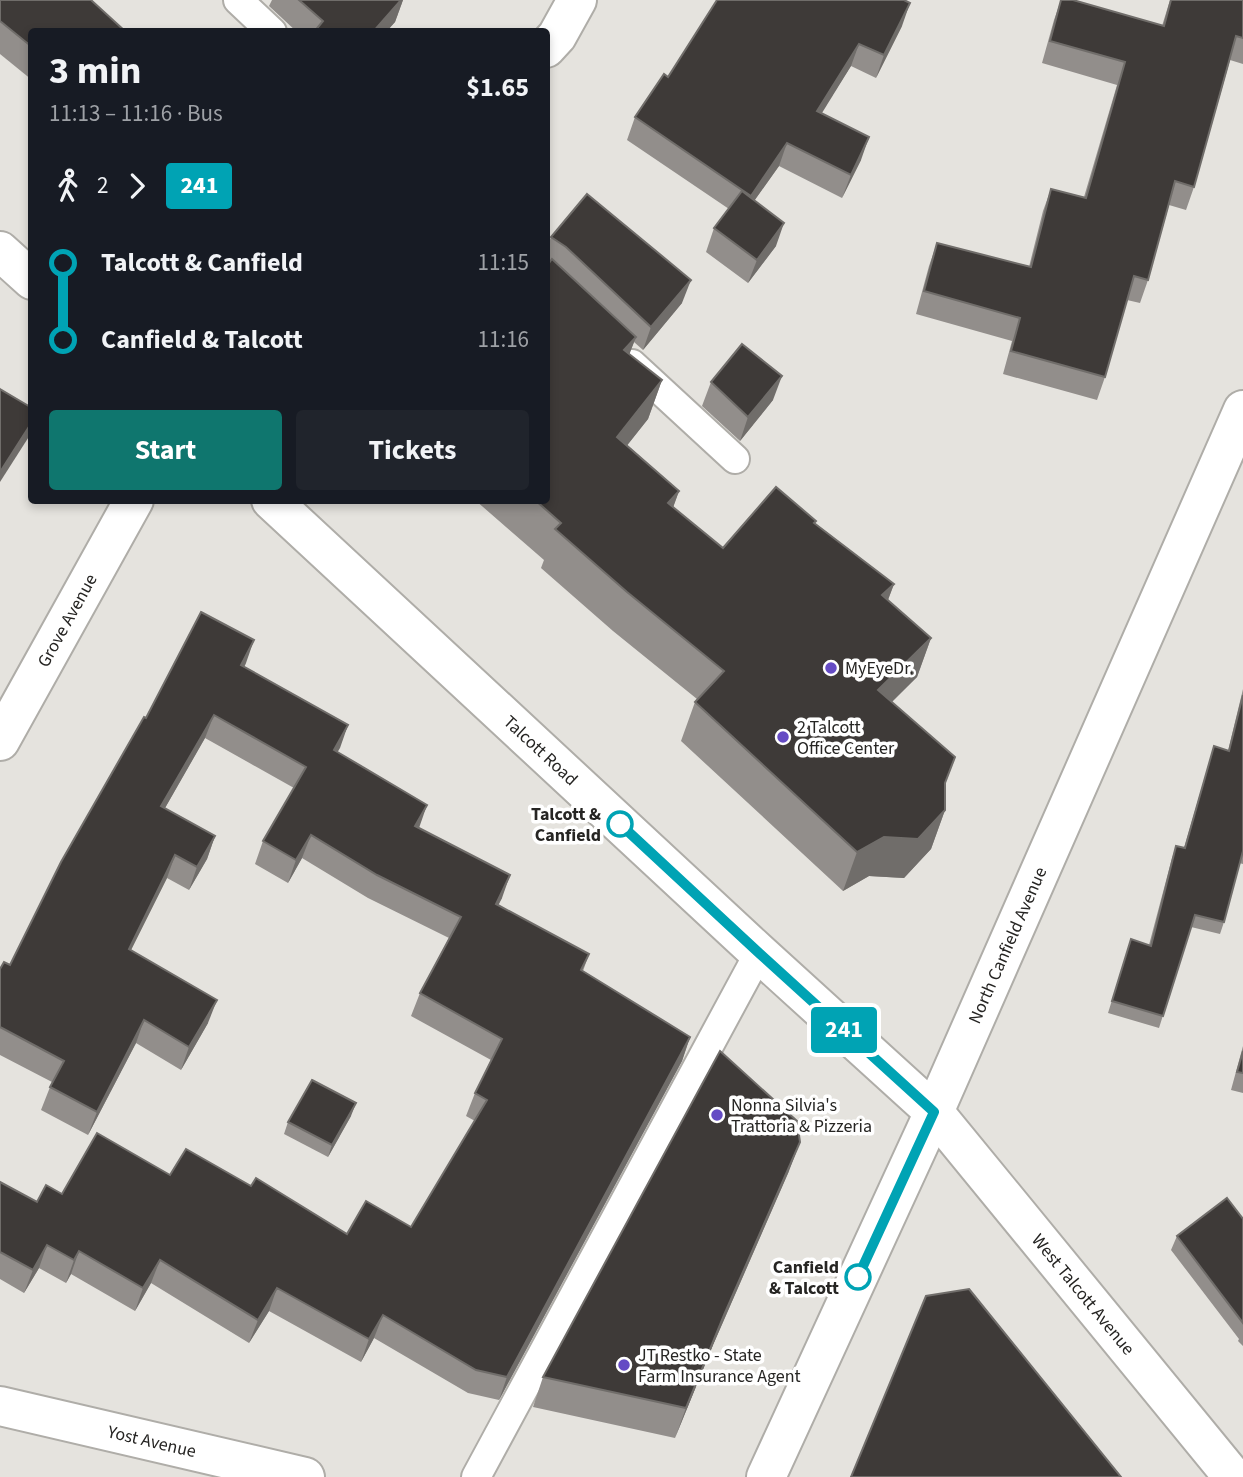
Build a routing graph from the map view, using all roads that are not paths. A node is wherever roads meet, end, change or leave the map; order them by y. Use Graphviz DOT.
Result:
graph roads {
  1 [pos="238,0"];
  2 [pos="577,0"];
  3 [pos="268,28"];
  4 [pos="550,43"];
  5 [pos="0,251"];
  6 [pos="28,276"];
  7 [pos="615,348"];
  8 [pos="1243,410"];
  9 [pos="735,459"];
  10 [pos="132,504"];
  11 [pos="275,504"];
  12 [pos="0,741"];
  13 [pos="759,953"];
  14 [pos="934,1112"];
  15 [pos="0,1406"];
  16 [pos="305,1477"];
  17 [pos="477,1477"];
  18 [pos="766,1477"];
  19 [pos="1233,1477"];
  1 -- 3 [label="lane"];
  2 -- 4 [label="street"];
  5 -- 6 [label="street"];
  7 -- 9 [label="lane"];
  8 -- 14 [label="street, North Canfield Avenue"];
  10 -- 12 [label="street, Grove Avenue"];
  11 -- 13 [label="street, Talcott Road"];
  13 -- 14 [label="street, Talcott Road"];
  13 -- 17 [label="lane"];
  14 -- 18 [label="street, North Canfield Avenue"];
  14 -- 19 [label="street, West Talcott Avenue"];
  15 -- 16 [label="street, Yost Avenue"];
}
